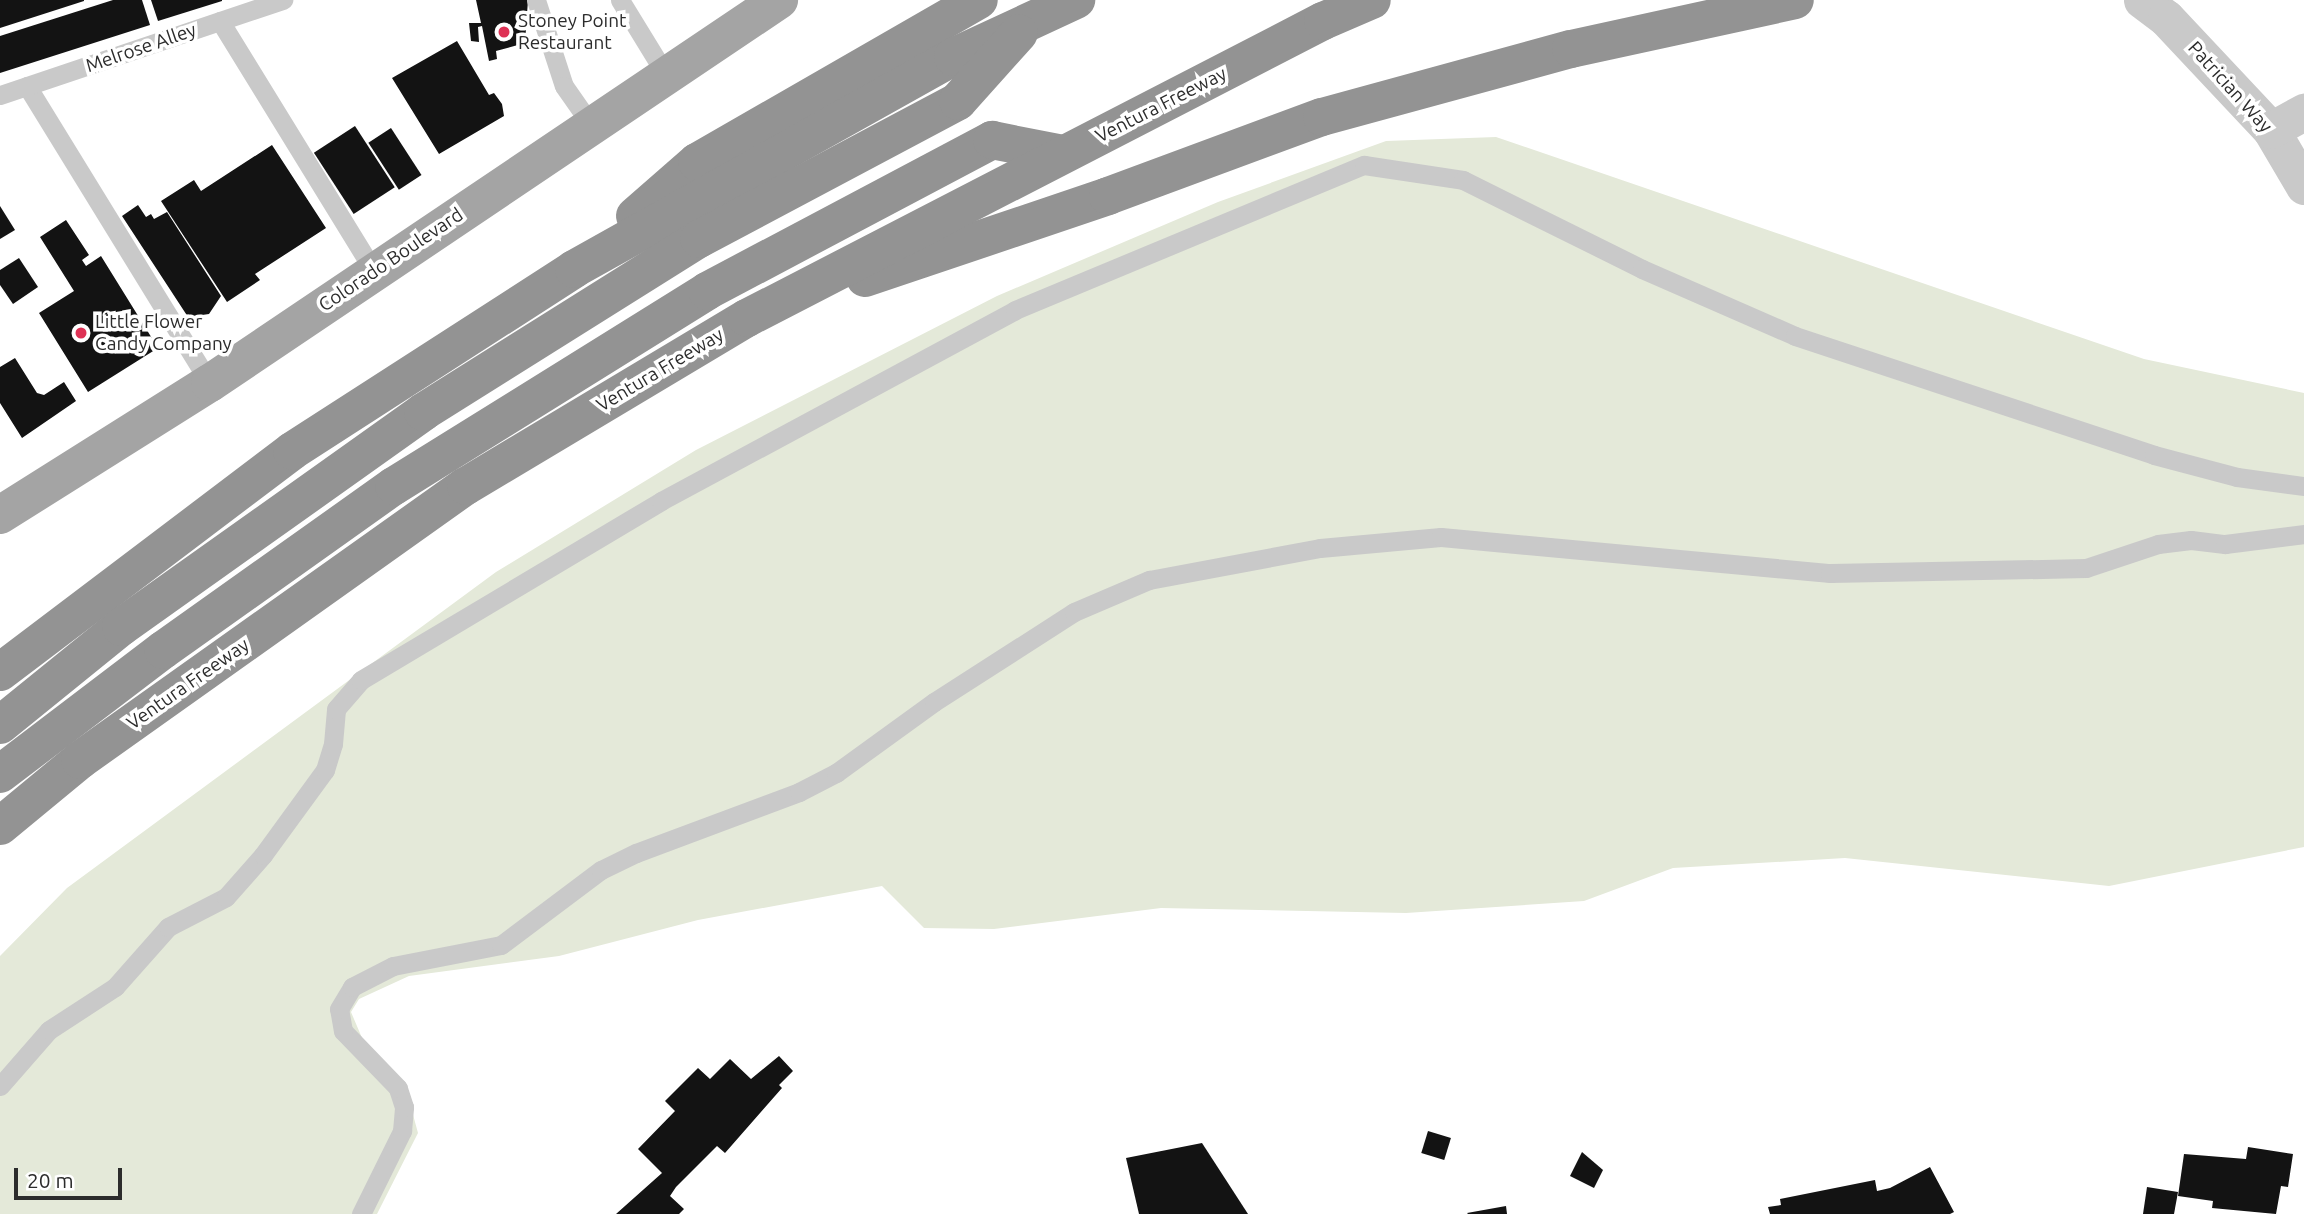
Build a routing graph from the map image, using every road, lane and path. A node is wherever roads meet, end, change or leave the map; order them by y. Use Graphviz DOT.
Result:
graph roads {
  1 [pos="282,0"];
  2 [pos="536,0"];
  3 [pos="620,0"];
  4 [pos="779,0"];
  5 [pos="979,0"];
  6 [pos="1076,0"];
  7 [pos="1372,0"];
  8 [pos="1795,0"];
  9 [pos="2154,9"];
  10 [pos="1030,21"];
  11 [pos="220,22"];
  12 [pos="666,75"];
  13 [pos="27,86"];
  14 [pos="0,95"];
  15 [pos="2304,112"];
  16 [pos="592,126"];
  17 [pos="2271,130"];
  18 [pos="1063,155"];
  19 [pos="2304,186"];
  20 [pos="573,269"];
  21 [pos="374,271"];
  22 [pos="747,318"];
  23 [pos="209,383"];
  24 [pos="2304,486"];
  25 [pos="0,515"];
  26 [pos="2304,534"];
  27 [pos="0,672"];
  28 [pos="0,726"];
  29 [pos="0,774"];
  30 [pos="0,826"];
  31 [pos="0,1086"];
  32 [pos="361,1214"];
  1 -- 11 [label="lane, Melrose Alley"];
  2 -- 16 [label="lane"];
  3 -- 12 [label="lane"];
  4 -- 12 [label="main road, Colorado Boulevard"];
  5 -- 20 [label="highway"];
  6 -- 10 [label="highway"];
  7 -- 18 [label="highway, Ventura Freeway"];
  8 -- 22 [label="highway"];
  9 -- 17 [label="street, Patrician Way"];
  10 -- 20 [label="highway"];
  10 -- 28 [label="highway"];
  11 -- 13 [label="lane, Melrose Alley"];
  11 -- 21 [label="lane"];
  12 -- 16 [label="main road, Colorado Boulevard"];
  13 -- 14 [label="lane, Melrose Alley"];
  13 -- 23 [label="lane"];
  15 -- 17 [label="street"];
  16 -- 21 [label="main road, Colorado Boulevard"];
  17 -- 19 [label="street, Patrician Way"];
  18 -- 22 [label="highway, Ventura Freeway"];
  18 -- 29 [label="highway"];
  20 -- 27 [label="highway"];
  21 -- 23 [label="main road, Colorado Boulevard"];
  22 -- 30 [label="highway, Ventura Freeway"];
  23 -- 25 [label="main road, Colorado Boulevard"];
  24 -- 31 [label="lane"];
  26 -- 32 [label="lane"];
}
